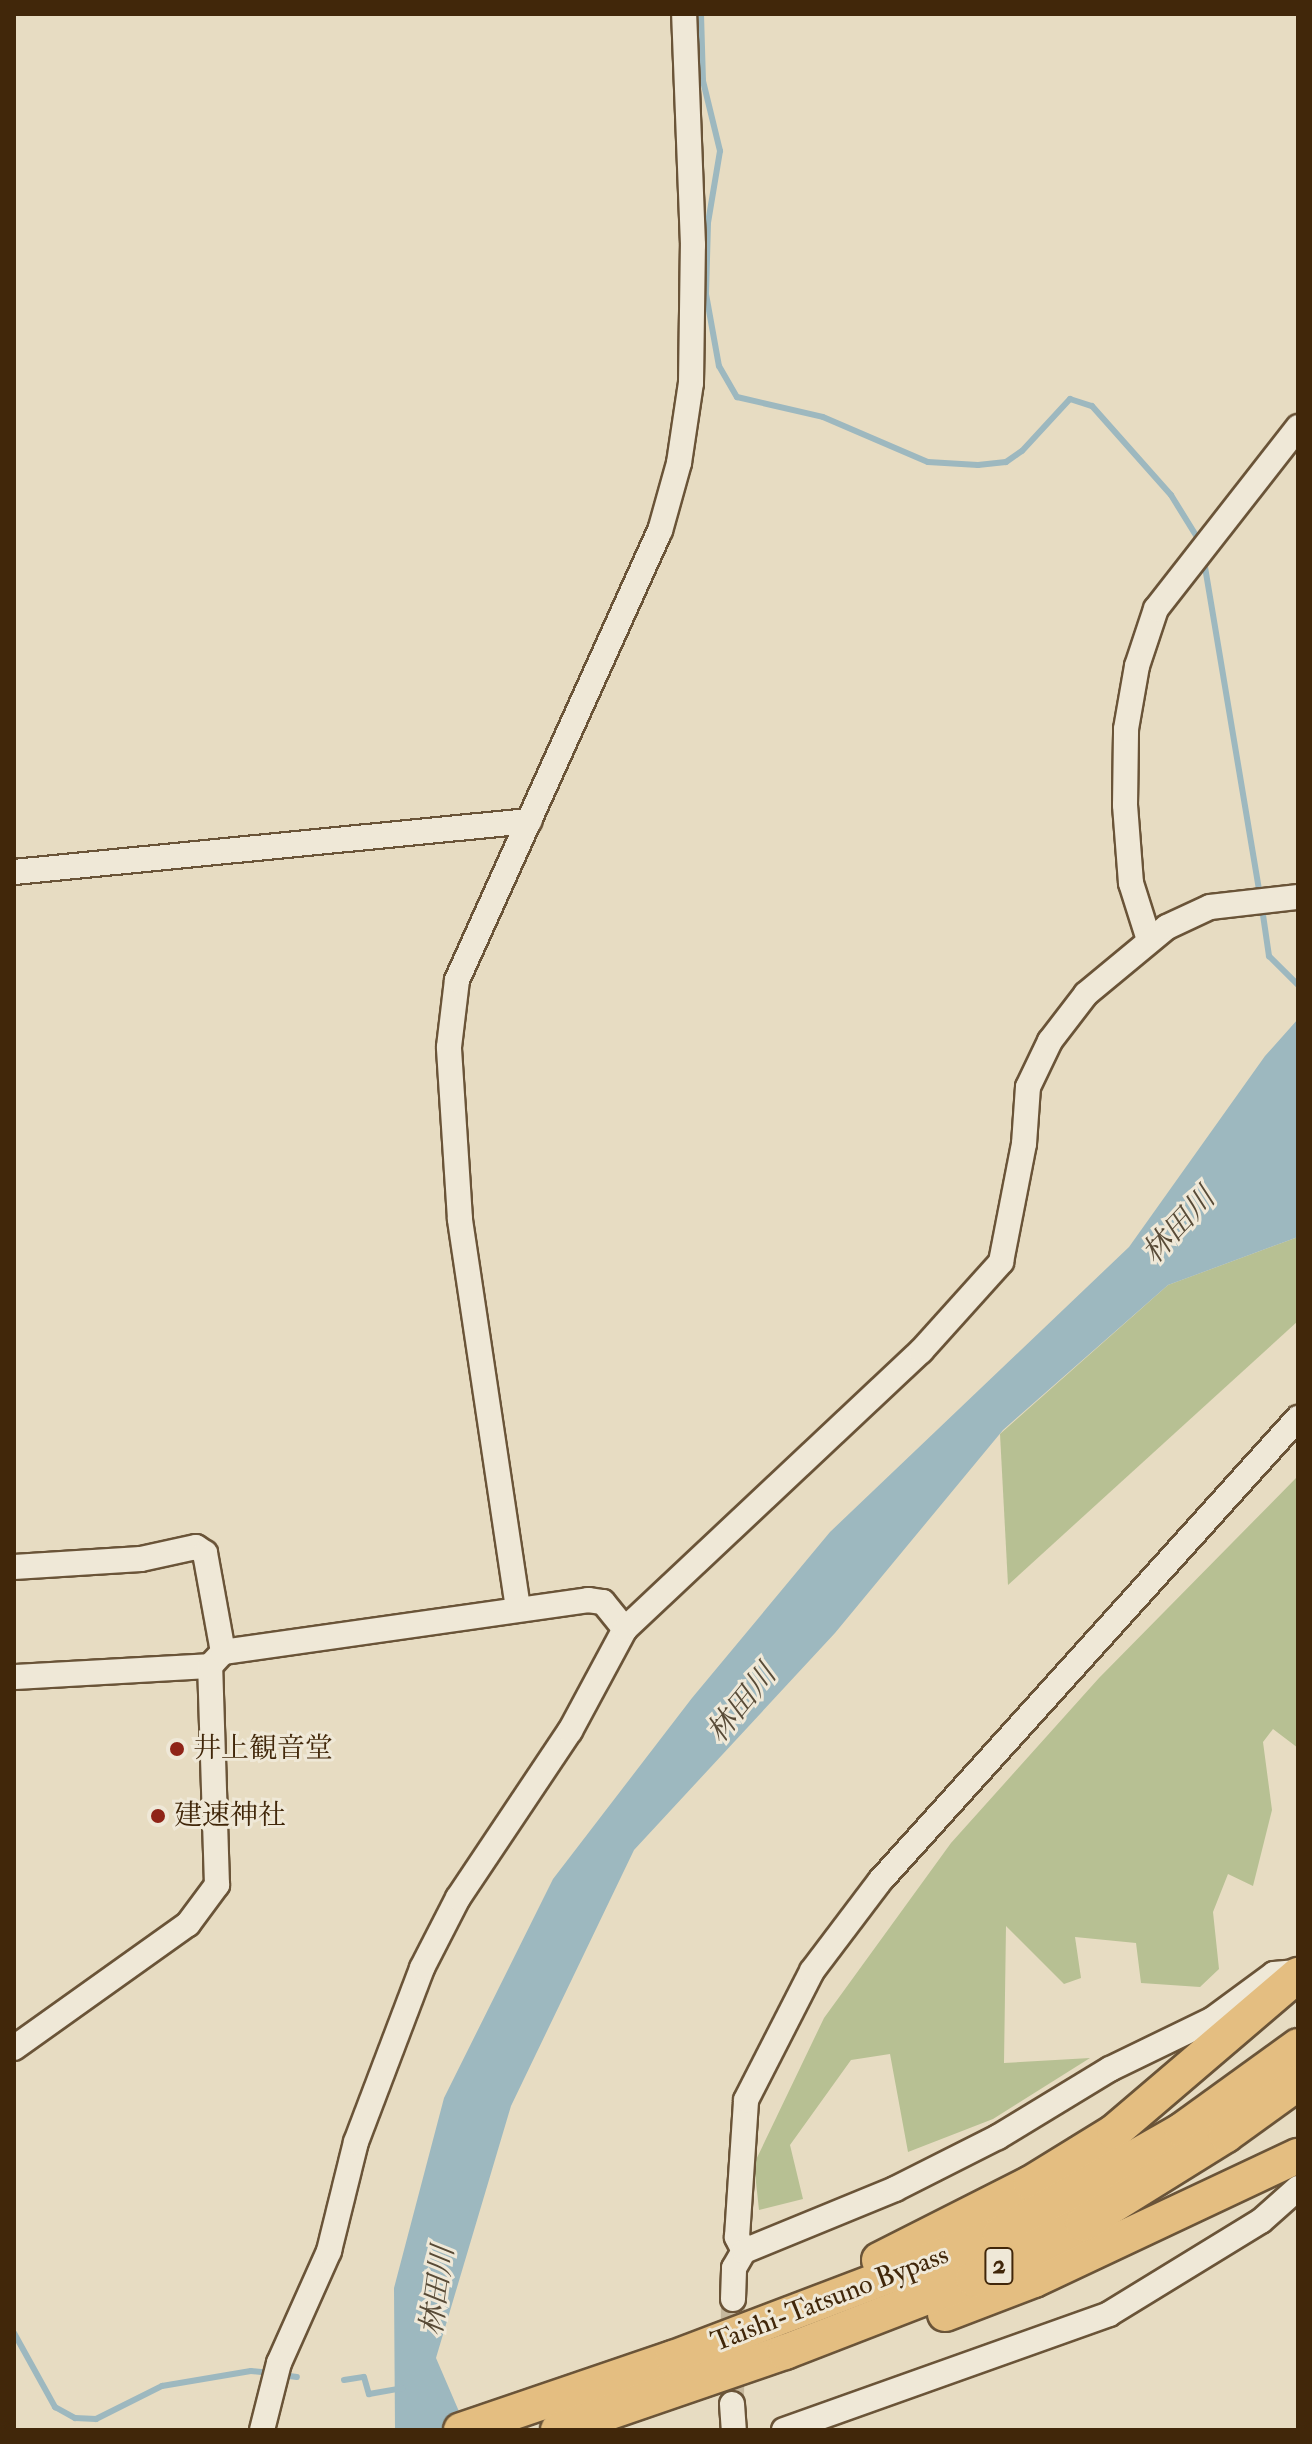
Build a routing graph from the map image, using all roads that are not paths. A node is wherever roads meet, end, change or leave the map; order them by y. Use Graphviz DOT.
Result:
graph roads {
  1 [pos="684,14"];
  2 [pos="1298,427"];
  3 [pos="529,821"];
  4 [pos="14,872"];
  5 [pos="1298,897"];
  6 [pos="1149,940"];
  7 [pos="1298,1418"];
  8 [pos="14,1567"];
  9 [pos="518,1608"];
  10 [pos="625,1629"];
  11 [pos="216,1659"];
  12 [pos="14,1677"];
  13 [pos="1298,1974"];
  14 [pos="1298,2046"];
  15 [pos="14,2048"];
  16 [pos="1298,2083"];
  17 [pos="1298,2156"];
  18 [pos="1298,2188"];
  19 [pos="744,2251"];
  20 [pos="733,2299"];
  21 [pos="785,2352"];
  22 [pos="671,2374"];
  23 [pos="262,2430"];
  24 [pos="461,2430"];
  25 [pos="558,2430"];
  26 [pos="784,2430"];
  1 -- 3 [label="street"];
  2 -- 6 [label="street"];
  3 -- 4 [label="street"];
  3 -- 9 [label="street"];
  5 -- 6 [label="street"];
  6 -- 10 [label="street"];
  7 -- 19 [label="street"];
  8 -- 11 [label="street"];
  9 -- 10 [label="street"];
  9 -- 11 [label="street"];
  10 -- 23 [label="street"];
  11 -- 12 [label="street"];
  11 -- 15 [label="street"];
  13 -- 19 [label="street"];
  13 -- 22 [label="highway"];
  14 -- 22 [label="highway, Taishi-Tatsuno Bypass / 2"];
  16 -- 21 [label="highway, Taishi-Tatsuno Bypass / 2"];
  17 -- 21 [label="highway"];
  18 -- 26 [label="street"];
  19 -- 20 [label="street"];
  21 -- 22 [label="highway, Taishi-Tatsuno Bypass / 2"];
  22 -- 24 [label="highway, Taishi-Tatsuno Bypass / 2"];
  22 -- 25 [label="highway, Taishi-Tatsuno Bypass / 2"];
}
